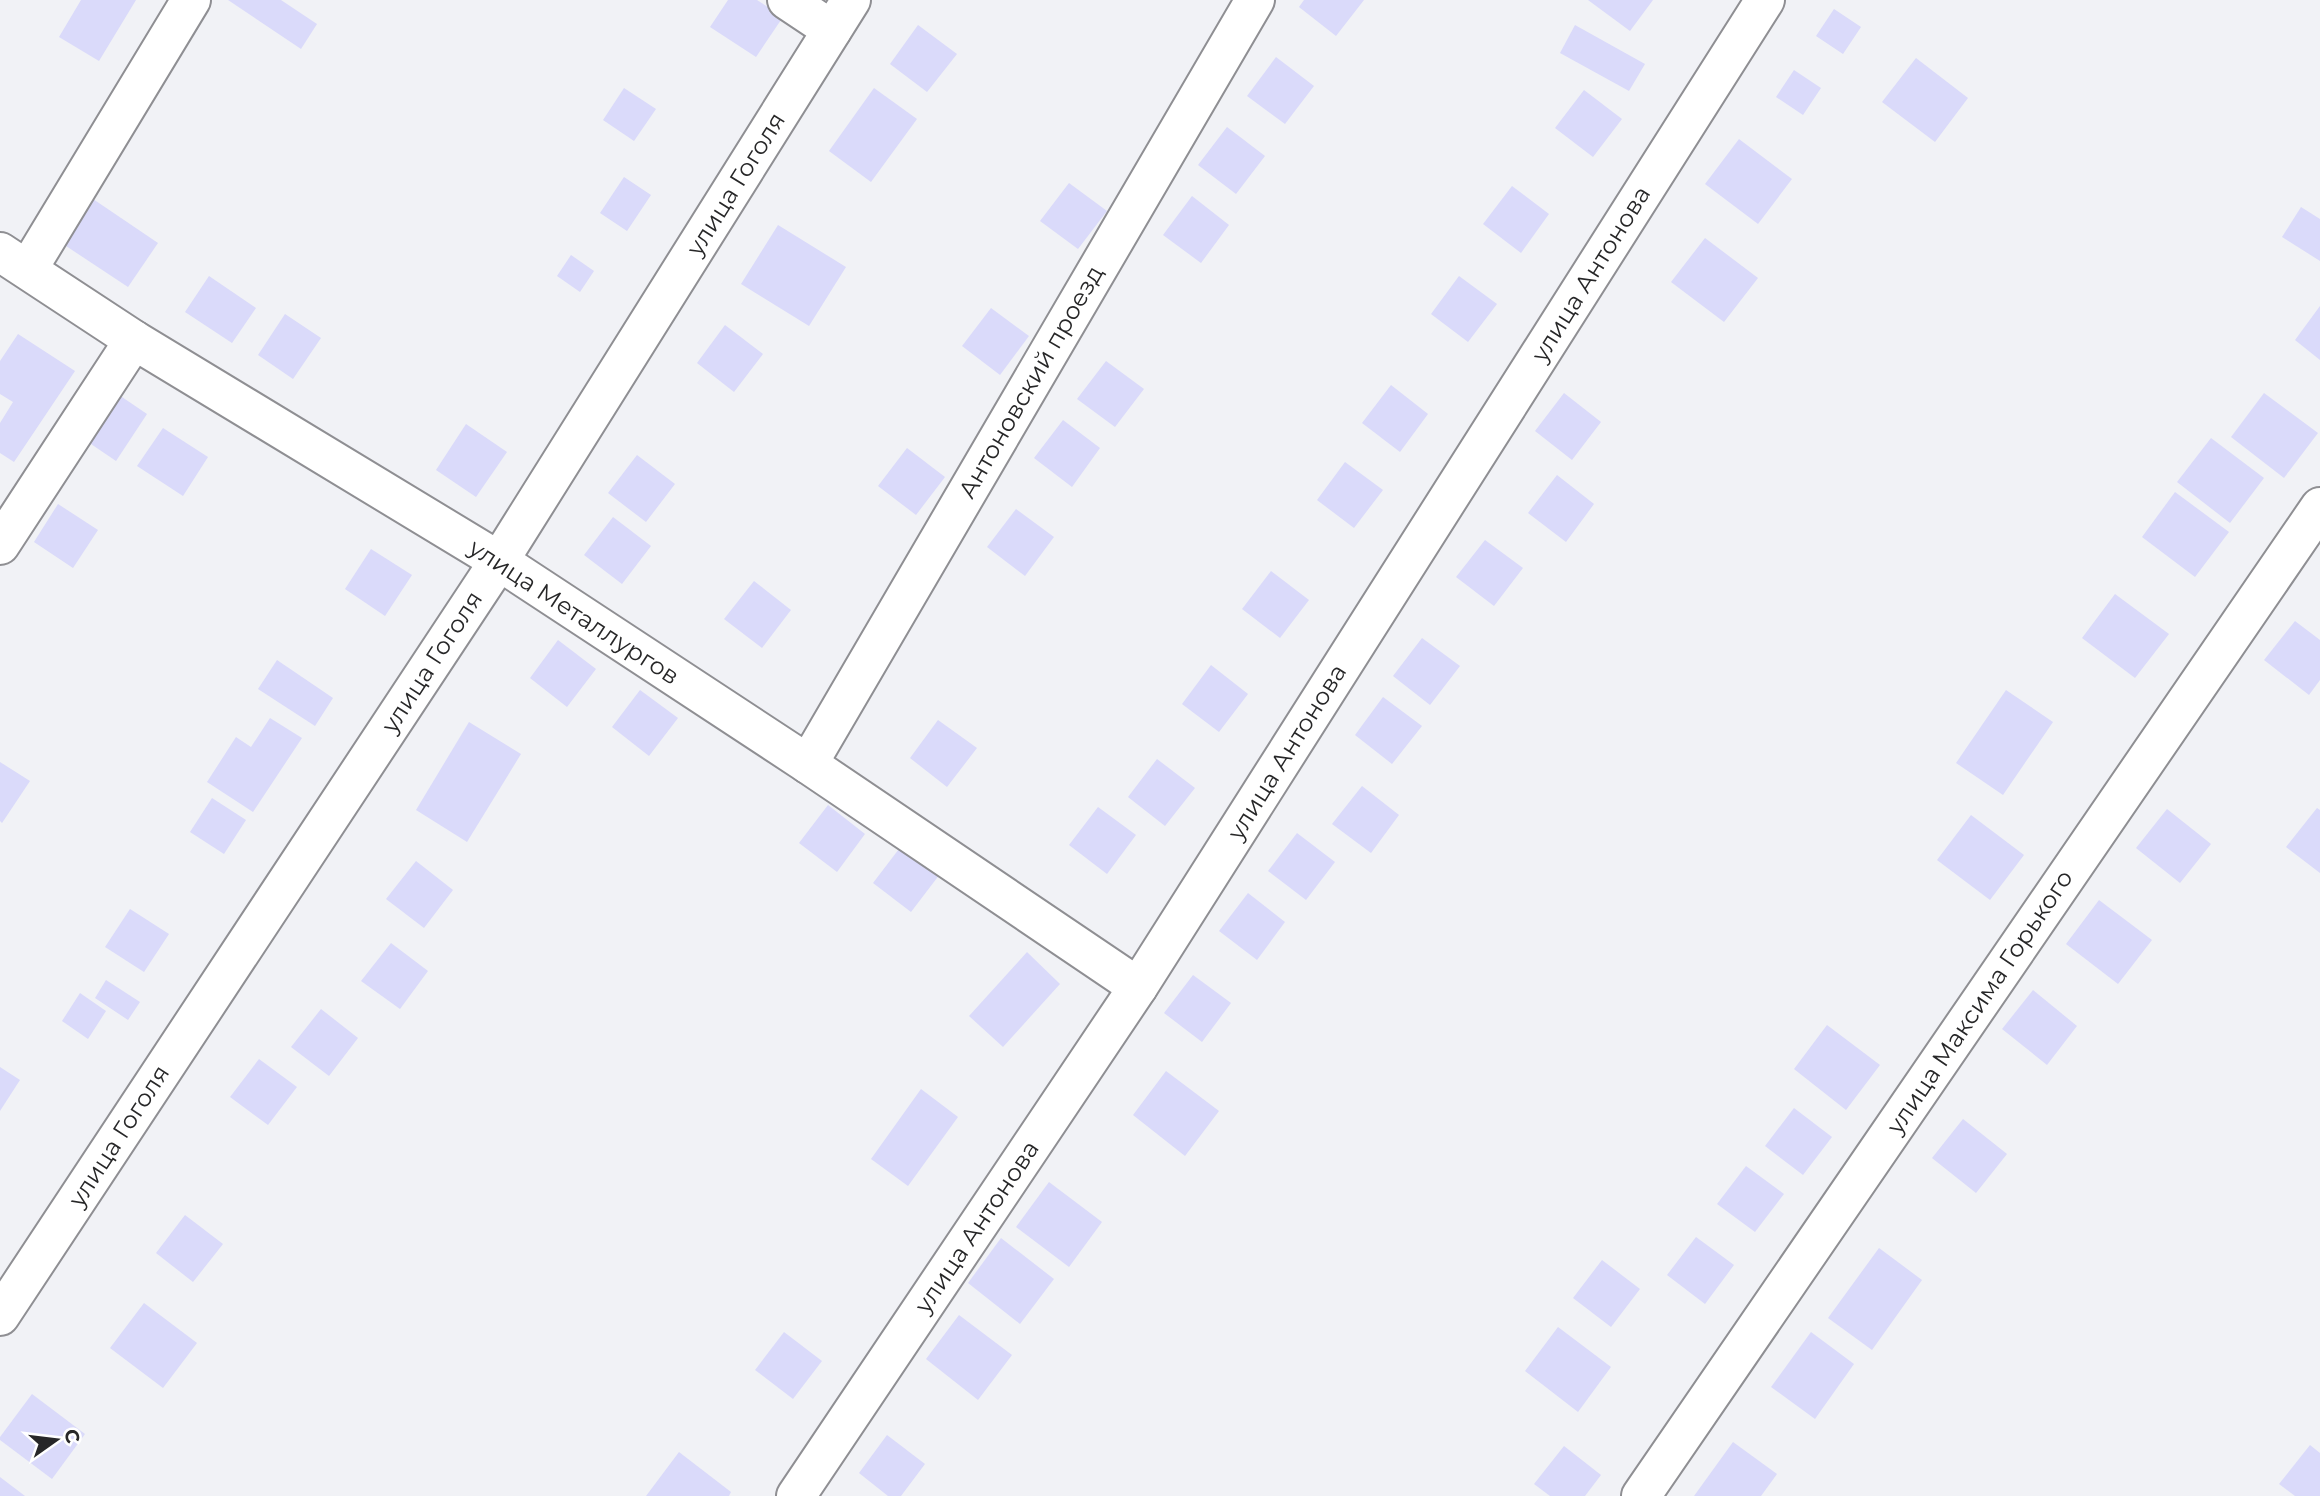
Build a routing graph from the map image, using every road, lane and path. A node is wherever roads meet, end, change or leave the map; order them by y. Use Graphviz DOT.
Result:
graph roads {
  1 [pos="191,0"];
  2 [pos="787,0"];
  3 [pos="1255,0"];
  4 [pos="1765,0"];
  5 [pos="842,15"];
  6 [pos="14,261"];
  7 [pos="134,340"];
  8 [pos="2320,507"];
  9 [pos="0,545"];
  10 [pos="499,561"];
  11 [pos="808,764"];
  12 [pos="1138,987"];
  13 [pos="0,1317"];
  14 [pos="796,1496"];
  15 [pos="1641,1496"];
  1 -- 6 [label="street"];
  2 -- 5 [label="street"];
  3 -- 11 [label="street, Антоновский проезд"];
  4 -- 12 [label="street, улица Антонова"];
  5 -- 10 [label="street, улица Гоголя"];
  6 -- 7 [label="street, улица Металлургов"];
  7 -- 9 [label="street"];
  7 -- 10 [label="street, улица Металлургов"];
  8 -- 15 [label="street, улица Максима Горького"];
  10 -- 11 [label="street, улица Металлургов"];
  10 -- 13 [label="street, улица Гоголя"];
  11 -- 12 [label="street, улица Металлургов"];
  12 -- 14 [label="street, улица Антонова"];
}
